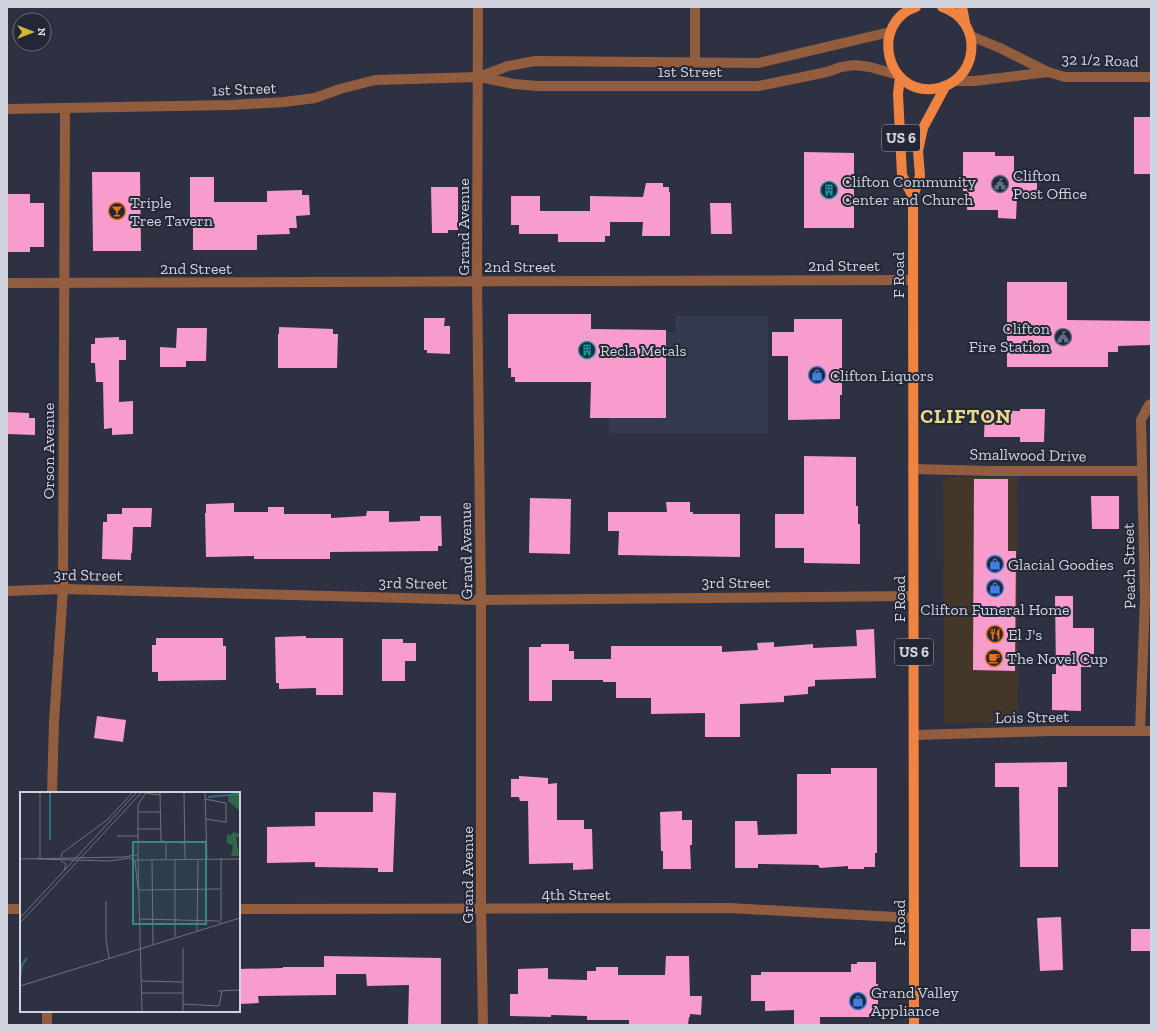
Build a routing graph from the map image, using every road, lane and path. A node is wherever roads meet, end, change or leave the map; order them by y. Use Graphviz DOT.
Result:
graph roads {
  1 [pos="478,7"];
  2 [pos="695,7"];
  3 [pos="916,7"];
  4 [pos="942,7"];
  5 [pos="962,7"];
  6 [pos="906,10"];
  7 [pos="966,25"];
  8 [pos="890,32"];
  9 [pos="971,36"];
  10 [pos="695,62"];
  11 [pos="1048,72"];
  12 [pos="899,76"];
  13 [pos="479,77"];
  14 [pos="1151,77"];
  15 [pos="956,80"];
  16 [pos="945,87"];
  17 [pos="65,108"];
  18 [pos="7,109"];
  19 [pos="914,197"];
  20 [pos="914,280"];
  21 [pos="477,281"];
  22 [pos="7,283"];
  23 [pos="64,283"];
  24 [pos="1151,404"];
  25 [pos="914,469"];
  26 [pos="1142,471"];
  27 [pos="63,589"];
  28 [pos="7,591"];
  29 [pos="914,596"];
  30 [pos="481,600"];
  31 [pos="1151,730"];
  32 [pos="1140,731"];
  33 [pos="914,735"];
  34 [pos="52,792"];
  35 [pos="7,909"];
  36 [pos="20,909"];
  37 [pos="240,909"];
  38 [pos="481,910"];
  39 [pos="914,918"];
  40 [pos="47,1012"];
  41 [pos="47,1025"];
  42 [pos="483,1025"];
  43 [pos="914,1025"];
  1 -- 13 [label="street, Grand Avenue"];
  2 -- 10 [label="street"];
  3 -- 6 [label="main road"];
  4 -- 7 [label="main road"];
  5 -- 7 [label="main road"];
  6 -- 8 [label="main road"];
  7 -- 9 [label="main road"];
  8 -- 10 [label="street, 1st Street"];
  8 -- 12 [label="main road"];
  9 -- 11 [label="street, 32 1/2 Road"];
  9 -- 15 [label="main road"];
  10 -- 13 [label="street, 1st Street"];
  11 -- 14 [label="street, 32 1/2 Road"];
  11 -- 15 [label="street, 32 1/2 Road"];
  12 -- 13 [label="street, 1st Street"];
  12 -- 16 [label="main road"];
  12 -- 19 [label="main road, F Road / US 6"];
  13 -- 17 [label="street, 1st Street"];
  13 -- 21 [label="street, Grand Avenue"];
  15 -- 16 [label="main road"];
  16 -- 19 [label="main road, F Road / US 6"];
  17 -- 18 [label="street, 1st Street"];
  17 -- 23 [label="street, Orson Avenue"];
  19 -- 20 [label="main road, F Road / US 6"];
  20 -- 21 [label="street, 2nd Street"];
  20 -- 25 [label="main road, F Road / US 6"];
  21 -- 23 [label="street, 2nd Street"];
  21 -- 30 [label="street, Grand Avenue"];
  22 -- 23 [label="street, 2nd Street"];
  23 -- 27 [label="street, Orson Avenue"];
  24 -- 26 [label="street, Peach Street"];
  25 -- 26 [label="street, Smallwood Drive"];
  25 -- 29 [label="main road, F Road / US 6"];
  26 -- 32 [label="street, Peach Street"];
  27 -- 28 [label="street, 3rd Street"];
  27 -- 30 [label="street, 3rd Street"];
  27 -- 34 [label="street, Orson Avenue"];
  29 -- 30 [label="street, 3rd Street"];
  29 -- 33 [label="main road, F Road / US 6"];
  30 -- 38 [label="street, Grand Avenue"];
  31 -- 32 [label="street, Lois Street"];
  32 -- 33 [label="street, Lois Street"];
  33 -- 39 [label="main road, F Road / US 6"];
  35 -- 36 [label="street"];
  37 -- 38 [label="street, 4th Street"];
  38 -- 39 [label="street, 4th Street"];
  38 -- 42 [label="street, Grand Avenue"];
  39 -- 43 [label="main road, F Road / US 6"];
  40 -- 41 [label="street"];
}
